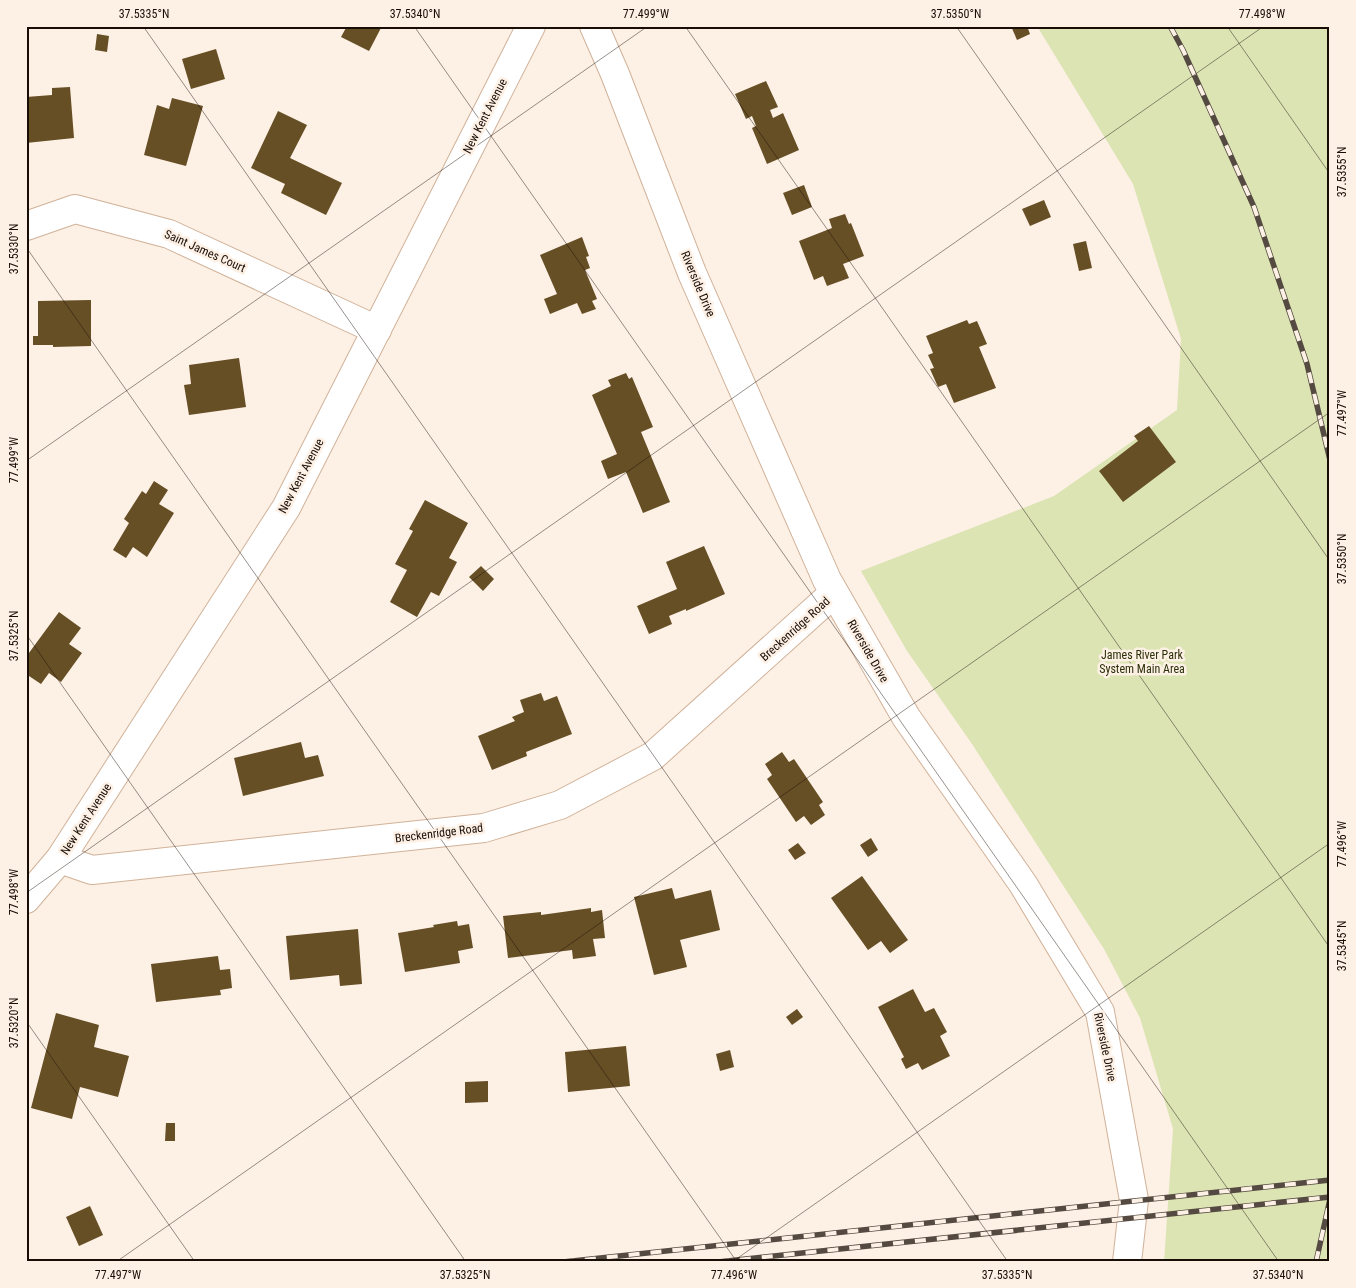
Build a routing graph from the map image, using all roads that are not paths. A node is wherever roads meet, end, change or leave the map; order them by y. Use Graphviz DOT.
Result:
graph roads {
  1 [pos="531,26"];
  2 [pos="594,26"];
  3 [pos="26,226"];
  4 [pos="377,330"];
  5 [pos="834,594"];
  6 [pos="60,859"];
  7 [pos="26,899"];
  8 [pos="1127,1262"];
  1 -- 4 [label="street, New Kent Avenue"];
  2 -- 5 [label="street, Riverside Drive"];
  3 -- 4 [label="street, Saint James Court"];
  4 -- 6 [label="street, New Kent Avenue"];
  5 -- 6 [label="street, Breckenridge Road"];
  5 -- 8 [label="street, Riverside Drive"];
  6 -- 7 [label="street, New Kent Avenue"];
}
